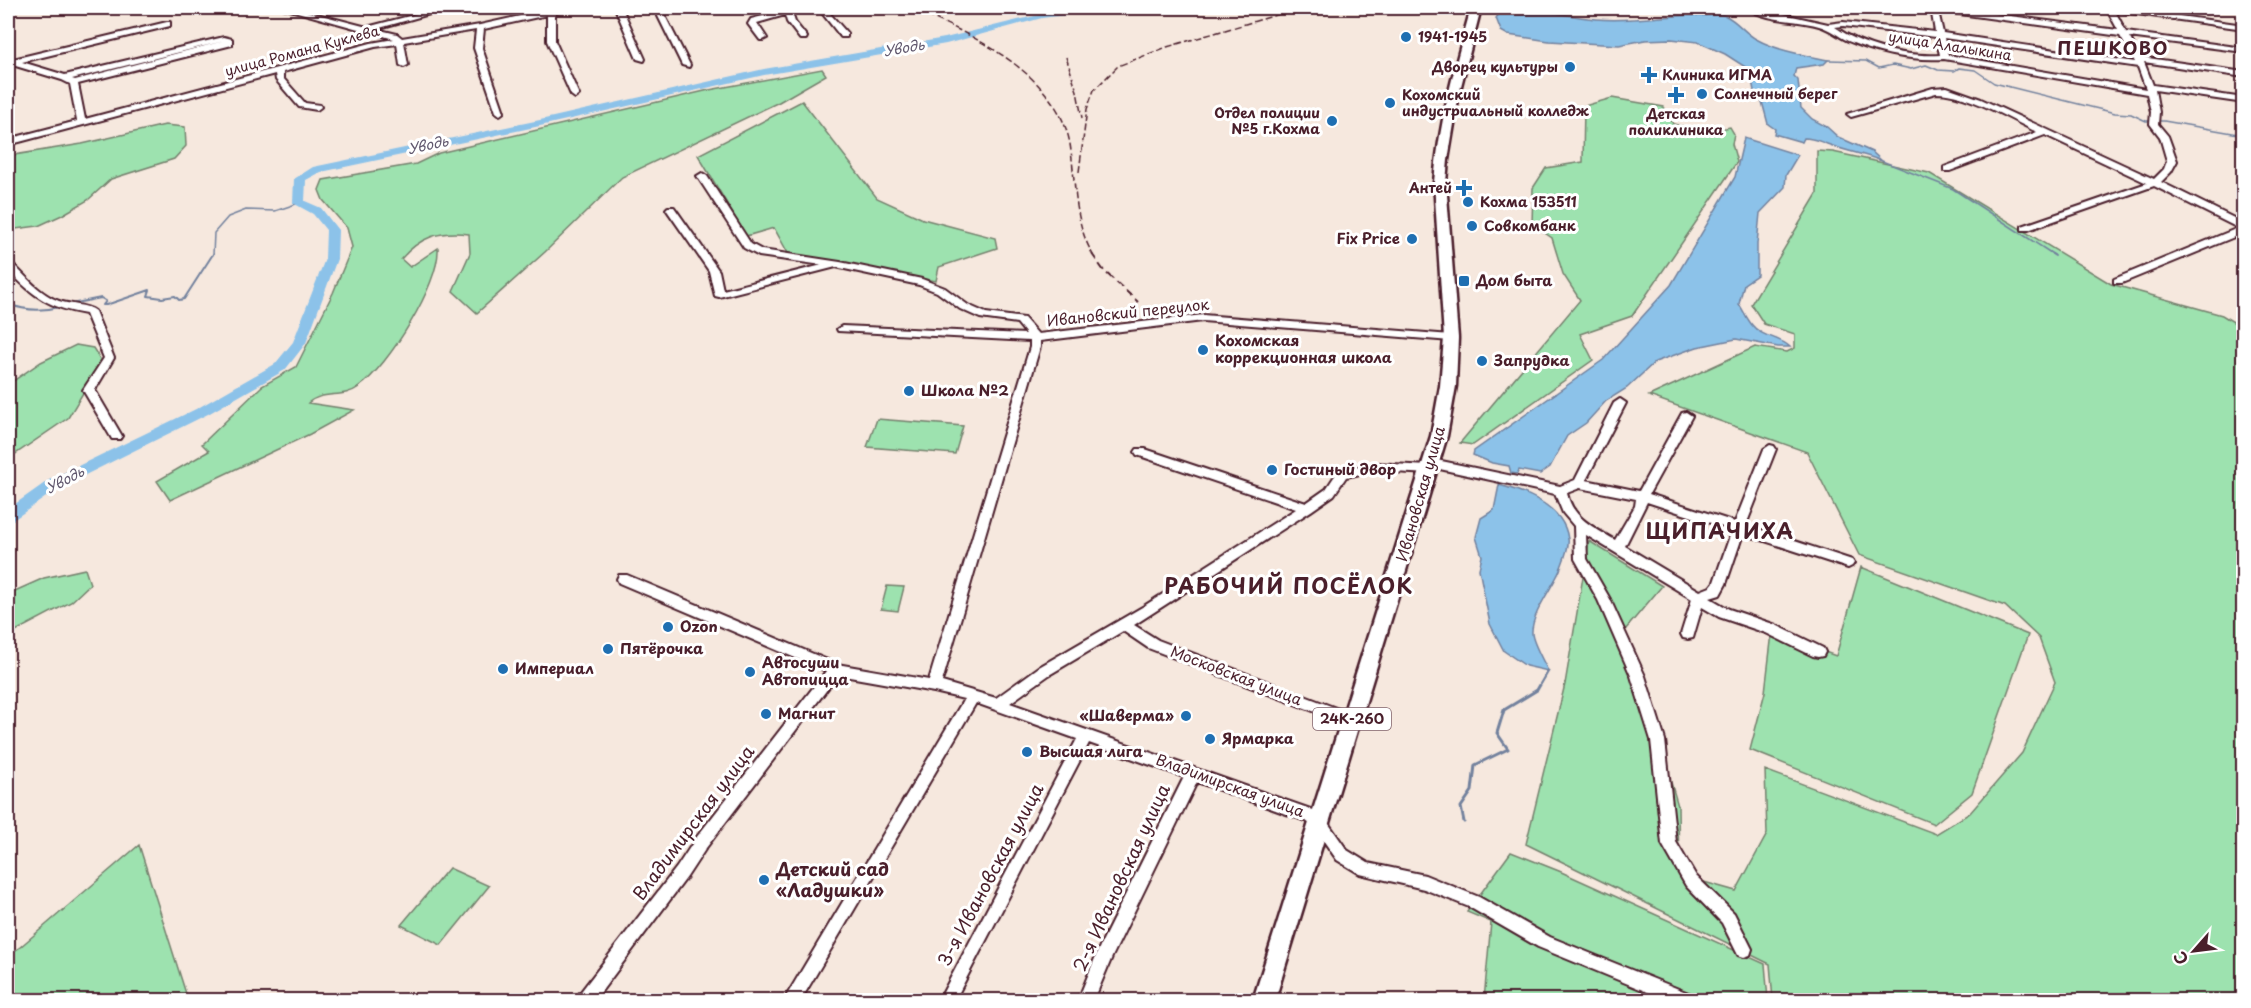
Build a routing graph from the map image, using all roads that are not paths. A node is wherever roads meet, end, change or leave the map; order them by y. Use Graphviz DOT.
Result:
graph roads {
  1 [pos="287,8"];
  2 [pos="447,8"];
  3 [pos="567,8"];
  4 [pos="618,8"];
  5 [pos="657,8"];
  6 [pos="802,8"];
  7 [pos="821,8"];
  8 [pos="1476,8"];
  9 [pos="1751,8"];
  10 [pos="1935,8"];
  11 [pos="2109,8"];
  12 [pos="786,9"];
  13 [pos="551,10"];
  14 [pos="167,24"];
  15 [pos="1828,26"];
  16 [pos="480,27"];
  17 [pos="2244,27"];
  18 [pos="369,29"];
  19 [pos="2123,33"];
  20 [pos="1940,34"];
  21 [pos="844,35"];
  22 [pos="803,37"];
  23 [pos="763,38"];
  24 [pos="400,40"];
  25 [pos="204,47"];
  26 [pos="2244,50"];
  27 [pos="1944,57"];
  28 [pos="641,59"];
  29 [pos="10,61"];
  30 [pos="2140,62"];
  31 [pos="404,65"];
  32 [pos="686,65"];
  33 [pos="114,69"];
  34 [pos="279,70"];
  35 [pos="2244,75"];
  36 [pos="65,78"];
  37 [pos="74,83"];
  38 [pos="2151,90"];
  39 [pos="574,95"];
  40 [pos="2244,101"];
  41 [pos="317,107"];
  42 [pos="501,112"];
  43 [pos="1851,114"];
  44 [pos="81,122"];
  45 [pos="2044,132"];
  46 [pos="8,142"];
  47 [pos="1947,169"];
  48 [pos="702,176"];
  49 [pos="2155,183"];
  50 [pos="671,209"];
  51 [pos="2025,228"];
  52 [pos="2244,228"];
  53 [pos="8,265"];
  54 [pos="840,265"];
  55 [pos="2118,281"];
  56 [pos="842,329"];
  57 [pos="1035,338"];
  58 [pos="1451,338"];
  59 [pos="1620,403"];
  60 [pos="1686,416"];
  61 [pos="116,436"];
  62 [pos="1770,449"];
  63 [pos="1141,452"];
  64 [pos="1431,467"];
  65 [pos="1579,483"];
  66 [pos="1561,491"];
  67 [pos="1642,496"];
  68 [pos="1307,508"];
  69 [pos="1580,525"];
  70 [pos="1738,528"];
  71 [pos="1618,548"];
  72 [pos="1848,563"];
  73 [pos="623,579"];
  74 [pos="1699,597"];
  75 [pos="1124,625"];
  76 [pos="1688,634"];
  77 [pos="1818,652"];
  78 [pos="835,669"];
  79 [pos="934,686"];
  80 [pos="973,696"];
  81 [pos="998,705"];
  82 [pos="1352,720"];
  83 [pos="1086,735"];
  84 [pos="1194,773"];
  85 [pos="1319,822"];
  86 [pos="1744,949"];
  87 [pos="585,1000"];
  88 [pos="792,1000"];
  89 [pos="947,1000"];
  90 [pos="1086,1000"];
  91 [pos="1264,1000"];
  92 [pos="1684,1000"];
  1 -- 18 [label="street"];
  2 -- 18 [label="street"];
  3 -- 13 [label="street, улица Романа Куклева"];
  4 -- 28 [label="street"];
  5 -- 32 [label="street"];
  6 -- 12 [label="street"];
  7 -- 21 [label="street"];
  8 -- 58 [label="main road, Ивановская улица / 24К-260"];
  9 -- 15 [label="street, улица Алалыкина"];
  10 -- 19 [label="street"];
  10 -- 20 [label="street"];
  11 -- 17 [label="street"];
  11 -- 19 [label="street"];
  12 -- 22 [label="street"];
  12 -- 23 [label="street"];
  13 -- 16 [label="street, улица Романа Куклева"];
  13 -- 39 [label="street"];
  14 -- 29 [label="street"];
  15 -- 20 [label="street"];
  15 -- 27 [label="street, улица Алалыкина"];
  16 -- 24 [label="street, улица Романа Куклева"];
  16 -- 42 [label="street"];
  18 -- 24 [label="street"];
  19 -- 26 [label="street"];
  19 -- 30 [label="street"];
  20 -- 27 [label="street"];
  20 -- 30 [label="street"];
  24 -- 31 [label="street"];
  24 -- 34 [label="street, улица Романа Куклева"];
  25 -- 33 [label="street"];
  27 -- 38 [label="street, улица Алалыкина"];
  29 -- 36 [label="street"];
  30 -- 35 [label="street"];
  30 -- 38 [label="street"];
  33 -- 36 [label="street"];
  33 -- 37 [label="street"];
  34 -- 41 [label="street"];
  34 -- 44 [label="street, улица Романа Куклева"];
  36 -- 37 [label="street"];
  37 -- 44 [label="street"];
  38 -- 40 [label="street, улица Алалыкина"];
  38 -- 49 [label="street"];
  43 -- 45 [label="street"];
  44 -- 46 [label="street, улица Романа Куклева"];
  45 -- 47 [label="street"];
  45 -- 49 [label="street"];
  48 -- 54 [label="street"];
  49 -- 51 [label="street"];
  49 -- 52 [label="street"];
  50 -- 54 [label="street"];
  52 -- 55 [label="street"];
  53 -- 61 [label="street"];
  54 -- 57 [label="street"];
  56 -- 57 [label="street, Ивановский переулок"];
  57 -- 58 [label="street, Ивановский переулок"];
  57 -- 79 [label="street"];
  58 -- 64 [label="main road, Ивановская улица / 24К-260"];
  59 -- 65 [label="street"];
  60 -- 67 [label="street"];
  62 -- 70 [label="street"];
  63 -- 68 [label="street"];
  64 -- 66 [label="street"];
  64 -- 68 [label="street"];
  64 -- 82 [label="main road, Ивановская улица / 24К-260"];
  65 -- 66 [label="street"];
  65 -- 67 [label="street"];
  66 -- 69 [label="street"];
  67 -- 70 [label="street"];
  67 -- 71 [label="street"];
  68 -- 75 [label="street"];
  69 -- 71 [label="street"];
  69 -- 86 [label="street"];
  70 -- 72 [label="street"];
  70 -- 74 [label="street"];
  71 -- 74 [label="street"];
  73 -- 78 [label="street, Владимирская улица"];
  74 -- 76 [label="street"];
  74 -- 77 [label="street"];
  75 -- 81 [label="street"];
  75 -- 82 [label="street, Московская улица"];
  78 -- 79 [label="street, Владимирская улица"];
  78 -- 87 [label="street, Владимирская улица"];
  79 -- 80 [label="street, Владимирская улица"];
  80 -- 81 [label="street, Владимирская улица"];
  80 -- 88 [label="street"];
  81 -- 83 [label="street, Владимирская улица"];
  82 -- 85 [label="main road, Ивановская улица / 24К-260"];
  83 -- 84 [label="street, Владимирская улица"];
  83 -- 89 [label="street, 3-я Ивановская улица"];
  84 -- 85 [label="street, Владимирская улица"];
  84 -- 90 [label="street, 2-я Ивановская улица"];
  85 -- 91 [label="main road, Ивановская улица / 24К-260"];
  85 -- 92 [label="street"];
}
